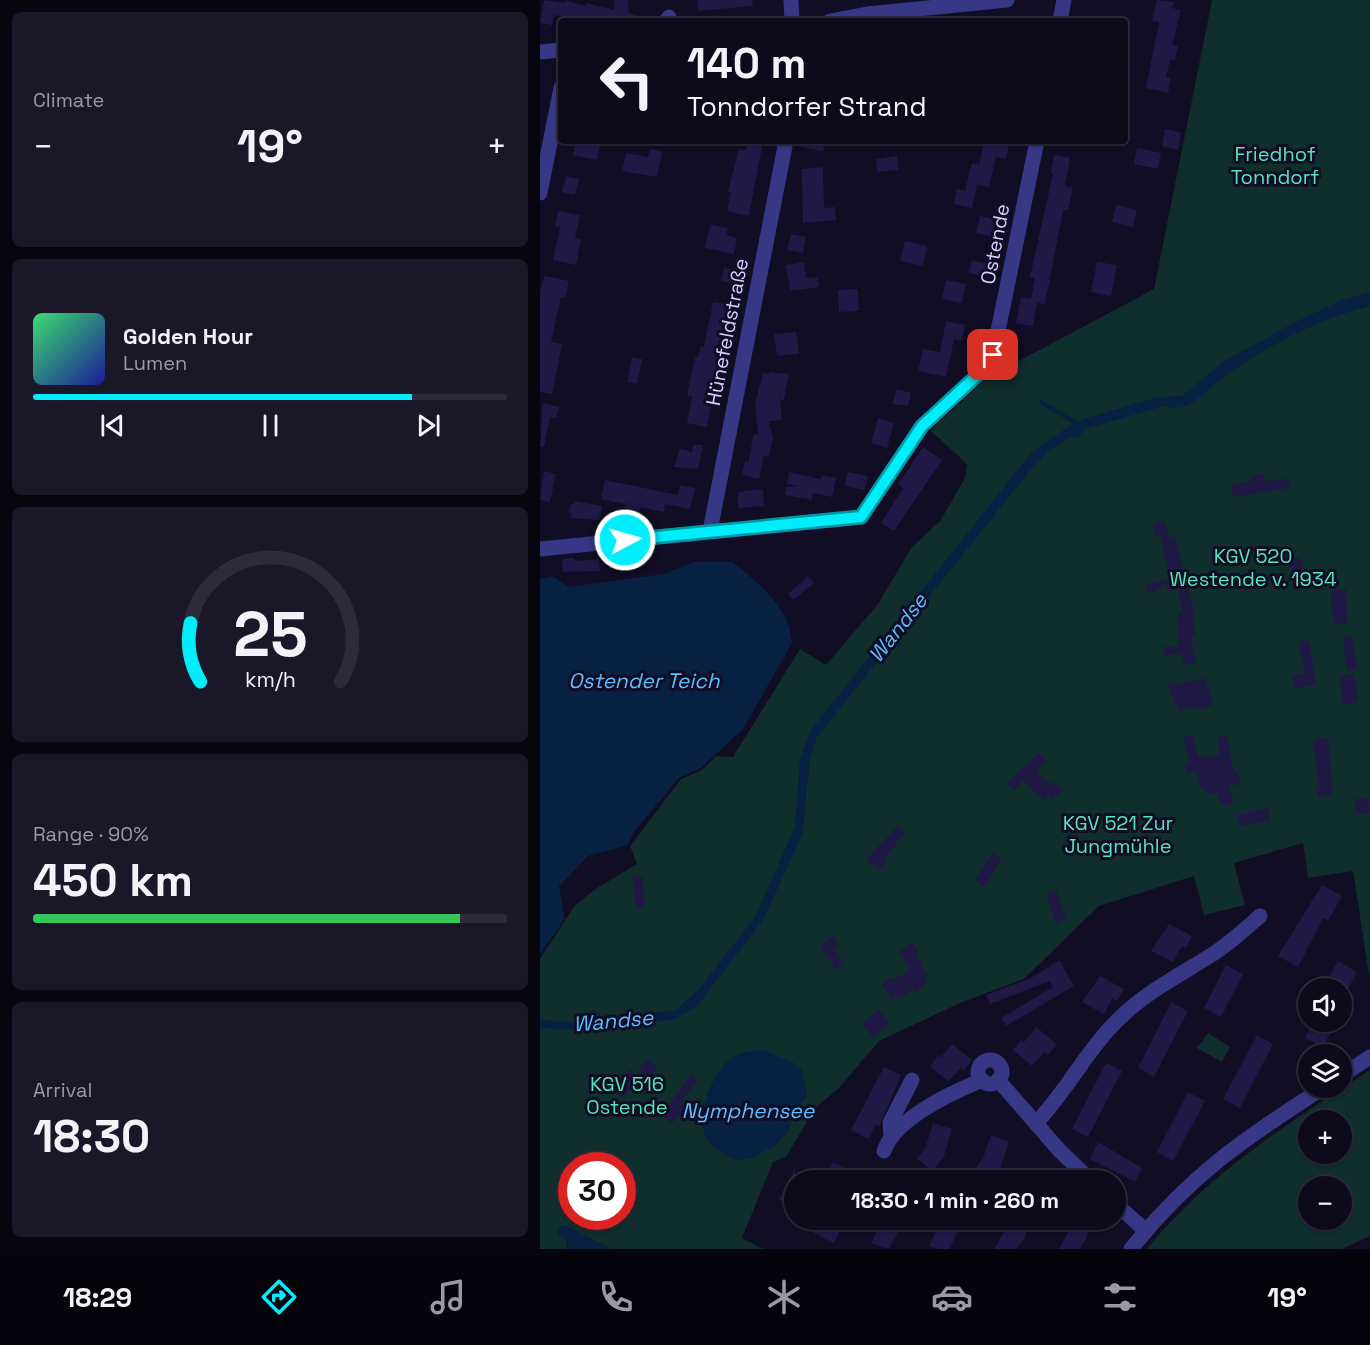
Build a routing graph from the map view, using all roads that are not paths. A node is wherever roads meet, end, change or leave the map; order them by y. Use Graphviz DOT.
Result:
graph roads {
  1 [pos="791,0"];
  2 [pos="1008,0"];
  3 [pos="1064,0"];
  4 [pos="792,18"];
  5 [pos="846,18"];
  6 [pos="1061,18"];
  7 [pos="558,50"];
  8 [pos="540,52"];
  9 [pos="558,103"];
  10 [pos="785,144"];
  11 [pos="1036,144"];
  12 [pos="540,193"];
  13 [pos="710,531"];
  14 [pos="540,549"];
  15 [pos="1260,916"];
  16 [pos="1370,1057"];
  17 [pos="1352,1069"];
  18 [pos="912,1080"];
  19 [pos="1308,1098"];
  20 [pos="1036,1123"];
  21 [pos="1081,1170"];
  22 [pos="1126,1213"];
  23 [pos="1146,1231"];
  24 [pos="1131,1249"];
  1 -- 4 [label="street"];
  2 -- 5 [label="street"];
  3 -- 6 [label="street"];
  7 -- 8 [label="street"];
  9 -- 12 [label="street"];
  10 -- 13 [label="street, Hünefeldstraße"];
  11 -- 13 [label="street, Ostende"];
  13 -- 14 [label="street"];
  15 -- 20 [label="street"];
  16 -- 17 [label="street"];
  18 -- 20 [label="street"];
  19 -- 23 [label="street"];
  20 -- 21 [label="street"];
  22 -- 23 [label="street"];
  23 -- 24 [label="street"];
}
